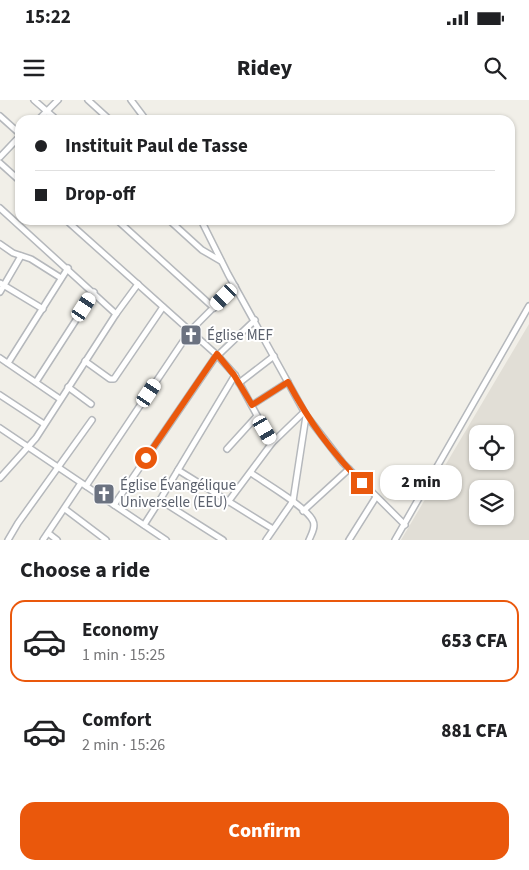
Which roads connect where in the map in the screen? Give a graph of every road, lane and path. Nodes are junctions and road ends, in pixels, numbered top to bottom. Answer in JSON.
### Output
{"nodes":[{"id":1,"x":34,"y":100,"type":"edge"},
{"id":2,"x":58,"y":100,"type":"edge"},
{"id":3,"x":88,"y":100,"type":"edge"},
{"id":4,"x":131,"y":100,"type":"edge"},
{"id":5,"x":47,"y":111,"type":"junction"},
{"id":6,"x":43,"y":115,"type":"edge"},
{"id":7,"x":51,"y":115,"type":"edge"},
{"id":8,"x":104,"y":115,"type":"edge"},
{"id":9,"x":142,"y":115,"type":"edge"},
{"id":10,"x":0,"y":116,"type":"edge"},
{"id":11,"x":15,"y":130,"type":"edge"},
{"id":12,"x":15,"y":140,"type":"edge"},
{"id":13,"x":0,"y":157,"type":"edge"},
{"id":14,"x":0,"y":163,"type":"edge"},
{"id":15,"x":15,"y":176,"type":"edge"},
{"id":16,"x":0,"y":208,"type":"edge"},
{"id":17,"x":15,"y":221,"type":"edge"},
{"id":18,"x":19,"y":225,"type":"edge"},
{"id":19,"x":72,"y":225,"type":"edge"},
{"id":20,"x":123,"y":225,"type":"edge"},
{"id":21,"x":175,"y":225,"type":"edge"},
{"id":22,"x":203,"y":225,"type":"edge"},
{"id":23,"x":0,"y":244,"type":"edge"},
{"id":24,"x":21,"y":256,"type":"junction"},
{"id":25,"x":221,"y":261,"type":"junction"},
{"id":26,"x":68,"y":268,"type":"junction"},
{"id":27,"x":61,"y":278,"type":"junction"},
{"id":28,"x":2,"y":284,"type":"edge"},
{"id":29,"x":138,"y":284,"type":"junction"},
{"id":30,"x":235,"y":286,"type":"junction"},
{"id":31,"x":0,"y":292,"type":"edge"},
{"id":32,"x":94,"y":292,"type":"junction"},
{"id":33,"x":529,"y":306,"type":"edge"},
{"id":34,"x":163,"y":307,"type":"junction"},
{"id":35,"x":214,"y":308,"type":"junction"},
{"id":36,"x":43,"y":309,"type":"junction"},
{"id":37,"x":116,"y":314,"type":"junction"},
{"id":38,"x":255,"y":320,"type":"junction"},
{"id":39,"x":190,"y":332,"type":"junction"},
{"id":40,"x":217,"y":354,"type":"junction"},
{"id":41,"x":274,"y":356,"type":"junction"},
{"id":42,"x":0,"y":358,"type":"edge"},
{"id":43,"x":85,"y":362,"type":"junction"},
{"id":44,"x":8,"y":363,"type":"junction"},
{"id":45,"x":234,"y":375,"type":"junction"},
{"id":46,"x":36,"y":382,"type":"junction"},
{"id":47,"x":288,"y":382,"type":"junction"},
{"id":48,"x":239,"y":383,"type":"junction"},
{"id":49,"x":68,"y":387,"type":"junction"},
{"id":50,"x":0,"y":395,"type":"edge"},
{"id":51,"x":60,"y":399,"type":"junction"},
{"id":52,"x":91,"y":404,"type":"dead end"},
{"id":53,"x":252,"y":405,"type":"junction"},
{"id":54,"x":305,"y":413,"type":"junction"},
{"id":55,"x":258,"y":416,"type":"junction"},
{"id":56,"x":92,"y":420,"type":"dead end"},
{"id":57,"x":44,"y":424,"type":"junction"},
{"id":58,"x":0,"y":428,"type":"edge"},
{"id":59,"x":272,"y":443,"type":"junction"},
{"id":60,"x":28,"y":448,"type":"junction"},
{"id":61,"x":227,"y":449,"type":"dead end"},
{"id":62,"x":58,"y":468,"type":"junction"},
{"id":63,"x":178,"y":470,"type":"junction"},
{"id":64,"x":349,"y":470,"type":"junction"},
{"id":65,"x":251,"y":473,"type":"junction"},
{"id":66,"x":0,"y":478,"type":"edge"},
{"id":67,"x":83,"y":485,"type":"junction"},
{"id":68,"x":376,"y":497,"type":"junction"},
{"id":69,"x":160,"y":500,"type":"junction"},
{"id":70,"x":293,"y":501,"type":"junction"},
{"id":71,"x":228,"y":502,"type":"junction"},
{"id":72,"x":114,"y":505,"type":"junction"},
{"id":73,"x":65,"y":509,"type":"junction"},
{"id":74,"x":304,"y":511,"type":"junction"},
{"id":75,"x":144,"y":525,"type":"junction"},
{"id":76,"x":404,"y":525,"type":"junction"},
{"id":77,"x":273,"y":530,"type":"junction"},
{"id":78,"x":48,"y":534,"type":"junction"},
{"id":79,"x":8,"y":540,"type":"edge"},
{"id":80,"x":44,"y":540,"type":"edge"},
{"id":81,"x":57,"y":540,"type":"edge"},
{"id":82,"x":106,"y":540,"type":"edge"},
{"id":83,"x":166,"y":540,"type":"edge"},
{"id":84,"x":223,"y":540,"type":"edge"},
{"id":85,"x":266,"y":540,"type":"edge"},
{"id":86,"x":309,"y":540,"type":"edge"},
{"id":87,"x":349,"y":540,"type":"edge"},
{"id":88,"x":395,"y":540,"type":"edge"}],
"edges":[{"from":1,"to":5,"type":"street"},
{"from":2,"to":5,"type":"street"},
{"from":3,"to":8,"type":"street"},
{"from":4,"to":9,"type":"street"},
{"from":5,"to":6,"type":"street"},
{"from":5,"to":7,"type":"street"},
{"from":10,"to":11,"type":"street"},
{"from":12,"to":13,"type":"street"},
{"from":14,"to":15,"type":"street"},
{"from":16,"to":17,"type":"street"},
{"from":18,"to":26,"type":"street"},
{"from":19,"to":29,"type":"street"},
{"from":20,"to":35,"type":"street"},
{"from":21,"to":25,"type":"street"},
{"from":22,"to":25,"type":"street"},
{"from":23,"to":24,"type":"street"},
{"from":24,"to":27,"type":"street"},
{"from":24,"to":28,"type":"street"},
{"from":25,"to":30,"type":"street"},
{"from":26,"to":27,"type":"street"},
{"from":26,"to":32,"type":"street"},
{"from":27,"to":36,"type":"street"},
{"from":28,"to":31,"type":"street"},
{"from":28,"to":36,"type":"street"},
{"from":29,"to":34,"type":"street"},
{"from":29,"to":37,"type":"street"},
{"from":30,"to":35,"type":"street"},
{"from":30,"to":38,"type":"street"},
{"from":32,"to":37,"type":"street"},
{"from":32,"to":46,"type":"street"},
{"from":33,"to":76,"type":"street"},
{"from":34,"to":39,"type":"street"},
{"from":34,"to":43,"type":"street"},
{"from":35,"to":39,"type":"street"},
{"from":36,"to":44,"type":"street"},
{"from":37,"to":43,"type":"street"},
{"from":38,"to":40,"type":"street"},
{"from":38,"to":41,"type":"street"},
{"from":39,"to":40,"type":"street"},
{"from":39,"to":67,"type":"street"},
{"from":40,"to":45,"type":"street"},
{"from":40,"to":72,"type":"street"},
{"from":41,"to":47,"type":"street"},
{"from":41,"to":48,"type":"street"},
{"from":42,"to":44,"type":"street"},
{"from":43,"to":49,"type":"street"},
{"from":44,"to":46,"type":"street"},
{"from":45,"to":48,"type":"street"},
{"from":45,"to":63,"type":"street"},
{"from":46,"to":51,"type":"street"},
{"from":47,"to":53,"type":"street"},
{"from":47,"to":54,"type":"street"},
{"from":48,"to":53,"type":"street"},
{"from":49,"to":51,"type":"street"},
{"from":49,"to":52,"type":"street"},
{"from":50,"to":57,"type":"street"},
{"from":51,"to":57,"type":"street"},
{"from":53,"to":55,"type":"street"},
{"from":54,"to":59,"type":"street"},
{"from":54,"to":64,"type":"street"},
{"from":54,"to":70,"type":"street"},
{"from":55,"to":59,"type":"street"},
{"from":55,"to":61,"type":"street"},
{"from":56,"to":62,"type":"street"},
{"from":57,"to":60,"type":"street"},
{"from":58,"to":60,"type":"street"},
{"from":59,"to":65,"type":"street"},
{"from":60,"to":62,"type":"street"},
{"from":60,"to":66,"type":"street"},
{"from":62,"to":67,"type":"street"},
{"from":62,"to":79,"type":"street"},
{"from":63,"to":69,"type":"street"},
{"from":63,"to":71,"type":"street"},
{"from":64,"to":68,"type":"street"},
{"from":64,"to":74,"type":"street"},
{"from":65,"to":70,"type":"street"},
{"from":65,"to":71,"type":"street"},
{"from":67,"to":72,"type":"street"},
{"from":67,"to":73,"type":"street"},
{"from":68,"to":76,"type":"street"},
{"from":68,"to":87,"type":"street"},
{"from":69,"to":75,"type":"street"},
{"from":69,"to":84,"type":"street"},
{"from":70,"to":74,"type":"street"},
{"from":70,"to":77,"type":"street"},
{"from":71,"to":77,"type":"street"},
{"from":72,"to":75,"type":"street"},
{"from":73,"to":78,"type":"street"},
{"from":73,"to":82,"type":"street"},
{"from":74,"to":86,"type":"street"},
{"from":75,"to":83,"type":"street"},
{"from":76,"to":88,"type":"street"},
{"from":77,"to":85,"type":"street"},
{"from":78,"to":80,"type":"street"},
{"from":78,"to":81,"type":"street"}]}
